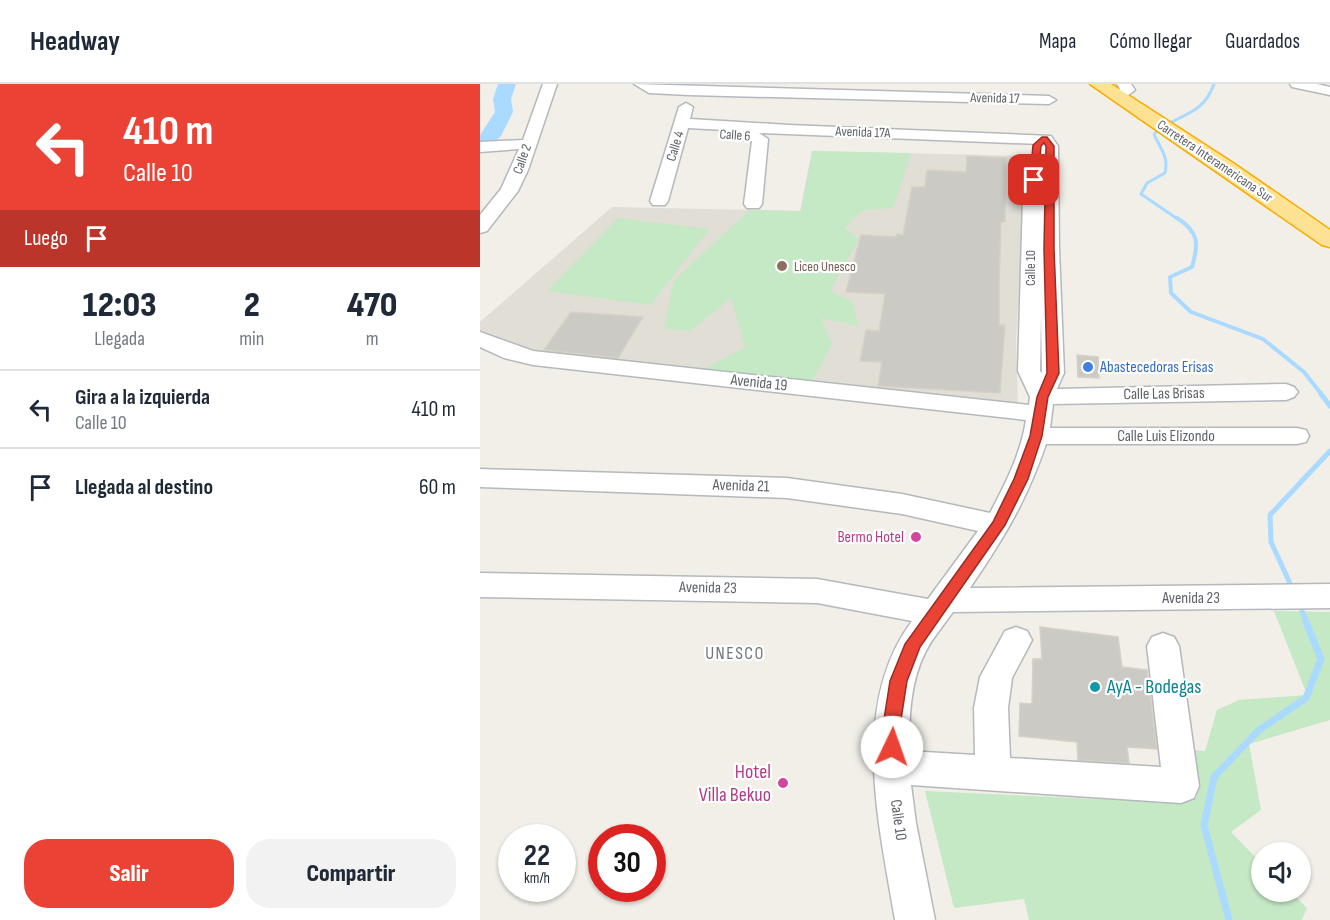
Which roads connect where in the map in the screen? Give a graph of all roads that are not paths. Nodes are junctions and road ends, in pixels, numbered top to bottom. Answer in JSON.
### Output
{"nodes":[{"id":1,"x":550,"y":84,"type":"edge"},
{"id":2,"x":641,"y":84,"type":"edge"},
{"id":3,"x":1050,"y":84,"type":"edge"},
{"id":4,"x":1099,"y":84,"type":"edge"},
{"id":5,"x":1297,"y":84,"type":"edge"},
{"id":6,"x":1121,"y":90,"type":"edge"},
{"id":7,"x":689,"y":91,"type":"junction"},
{"id":8,"x":1330,"y":91,"type":"edge"},
{"id":9,"x":1049,"y":100,"type":"junction"},
{"id":10,"x":681,"y":127,"type":"junction"},
{"id":11,"x":1045,"y":139,"type":"junction"},
{"id":12,"x":527,"y":144,"type":"junction"},
{"id":13,"x":480,"y":147,"type":"edge"},
{"id":14,"x":659,"y":201,"type":"dead end"},
{"id":15,"x":753,"y":204,"type":"dead end"},
{"id":16,"x":480,"y":227,"type":"edge"},
{"id":17,"x":1330,"y":240,"type":"edge"},
{"id":18,"x":480,"y":339,"type":"edge"},
{"id":19,"x":1286,"y":392,"type":"dead end"},
{"id":20,"x":1040,"y":416,"type":"junction"},
{"id":21,"x":1297,"y":436,"type":"dead end"},
{"id":22,"x":480,"y":478,"type":"edge"},
{"id":23,"x":998,"y":525,"type":"junction"},
{"id":24,"x":480,"y":585,"type":"edge"},
{"id":25,"x":1330,"y":596,"type":"edge"},
{"id":26,"x":939,"y":606,"type":"junction"},
{"id":27,"x":1016,"y":640,"type":"dead end"},
{"id":28,"x":1163,"y":646,"type":"dead end"},
{"id":29,"x":892,"y":767,"type":"junction"},
{"id":30,"x":993,"y":773,"type":"junction"},
{"id":31,"x":915,"y":920,"type":"edge"}],
"edges":[{"from":1,"to":12,"type":"street","name":"Calle 2"},
{"from":2,"to":7,"type":"street","name":"Avenida 17"},
{"from":3,"to":9,"type":"street","name":"Calle 10"},
{"from":4,"to":6,"type":"highway","name":"Carretera Interamericana Sur"},
{"from":5,"to":8,"type":"street"},
{"from":6,"to":17,"type":"highway","name":"Carretera Interamericana Sur"},
{"from":7,"to":9,"type":"street","name":"Avenida 17"},
{"from":7,"to":10,"type":"street","name":"Calle 4"},
{"from":9,"to":11,"type":"street","name":"Calle 10"},
{"from":10,"to":11,"type":"street","name":"Avenida 17A"},
{"from":10,"to":14,"type":"street","name":"Calle 4"},
{"from":10,"to":15,"type":"street","name":"Calle 6"},
{"from":11,"to":20,"type":"street","name":"Calle 10"},
{"from":12,"to":13,"type":"street"},
{"from":12,"to":16,"type":"street","name":"Calle 2"},
{"from":18,"to":20,"type":"street","name":"Avenida 19"},
{"from":19,"to":20,"type":"street","name":"Calle Las Brisas"},
{"from":20,"to":21,"type":"street","name":"Calle Luis Elizondo"},
{"from":20,"to":23,"type":"street","name":"Calle 10"},
{"from":22,"to":23,"type":"street","name":"Avenida 21"},
{"from":23,"to":26,"type":"street","name":"Calle 10"},
{"from":24,"to":26,"type":"street","name":"Avenida 23"},
{"from":25,"to":26,"type":"street","name":"Avenida 23"},
{"from":26,"to":29,"type":"street","name":"Calle 10"},
{"from":27,"to":30,"type":"street"},
{"from":28,"to":30,"type":"street"},
{"from":29,"to":30,"type":"street"},
{"from":29,"to":31,"type":"street","name":"Calle 10"}]}
